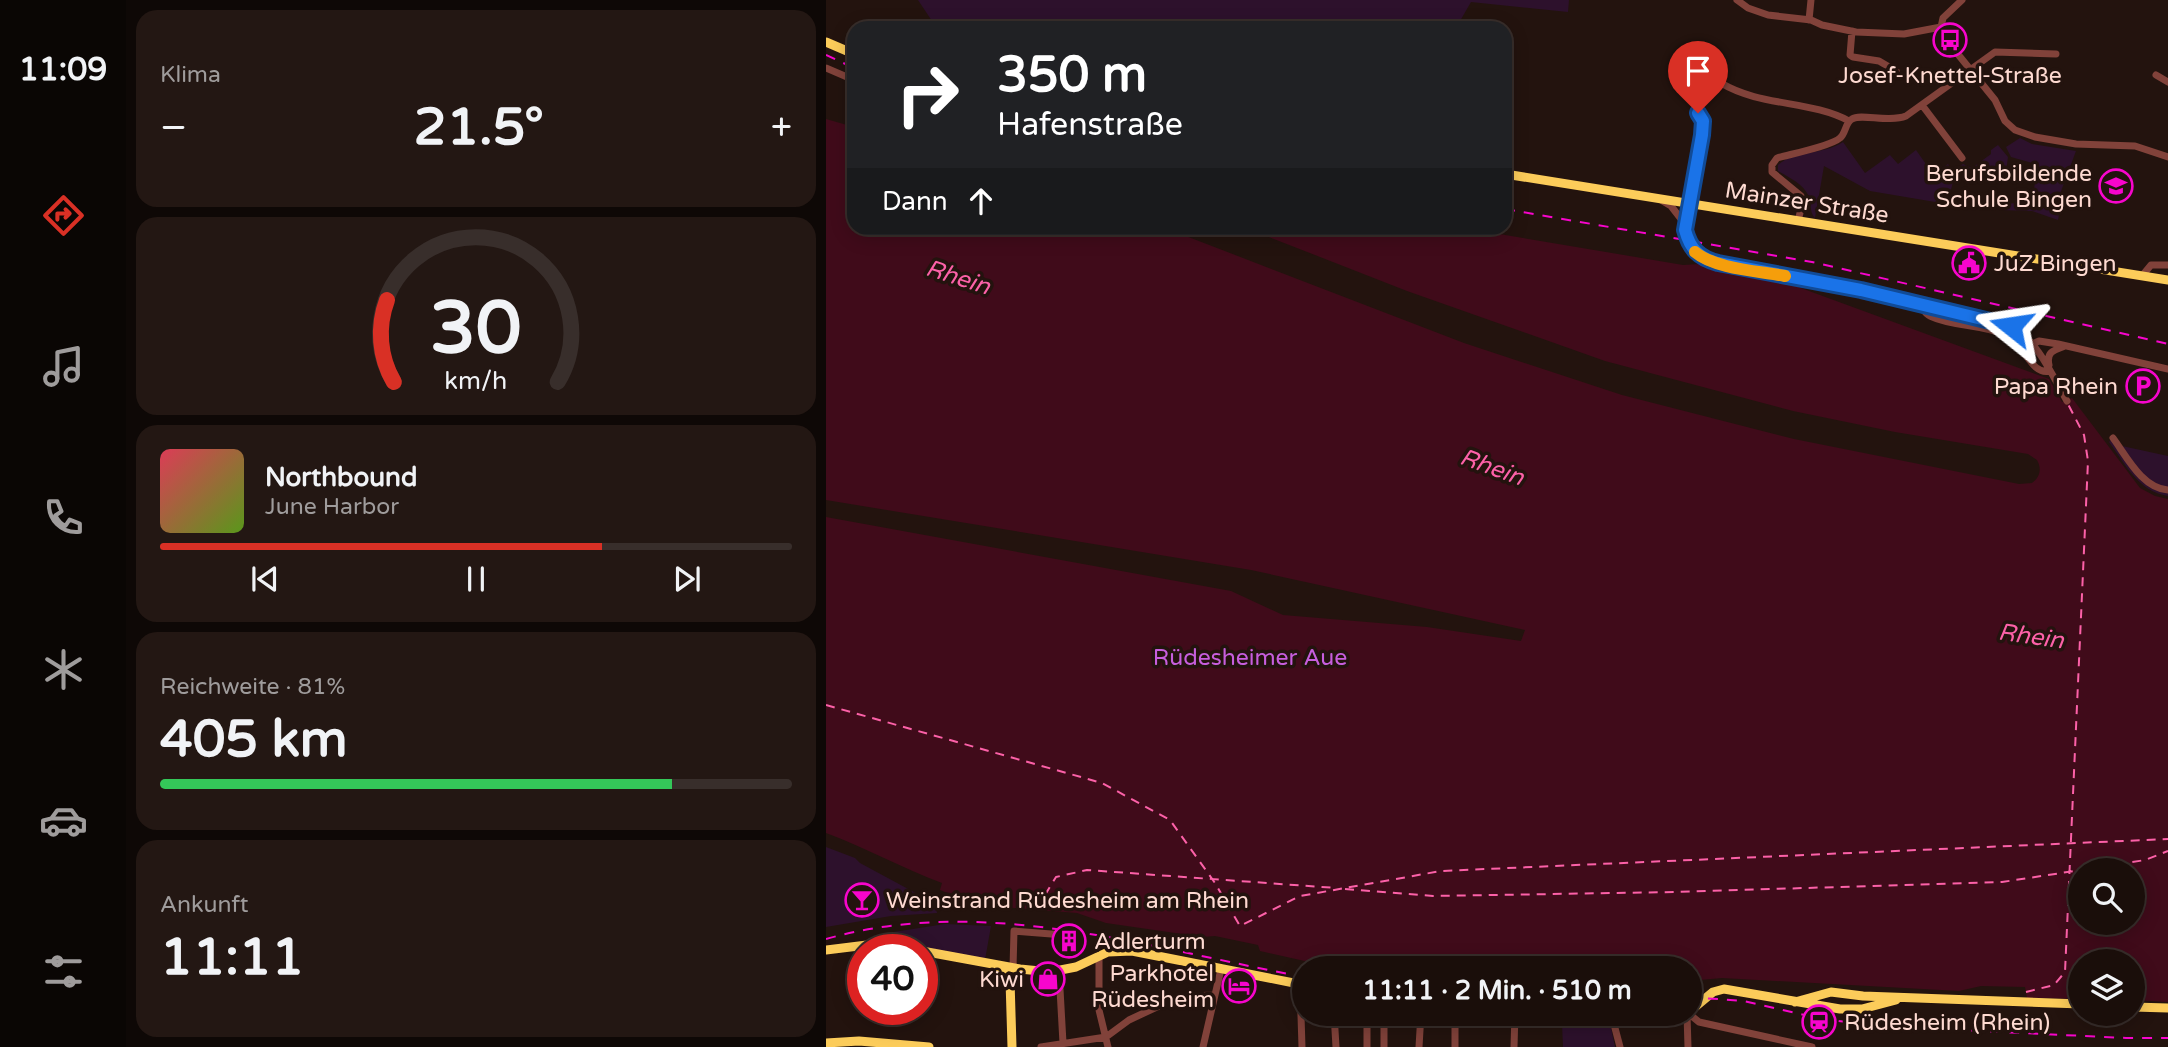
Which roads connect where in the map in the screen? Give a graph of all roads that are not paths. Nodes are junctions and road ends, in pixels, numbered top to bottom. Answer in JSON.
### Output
{"nodes":[{"id":1,"x":1737,"y":0,"type":"edge"},
{"id":2,"x":1811,"y":0,"type":"edge"},
{"id":3,"x":1962,"y":0,"type":"edge"},
{"id":4,"x":1808,"y":20,"type":"junction"},
{"id":5,"x":1941,"y":27,"type":"junction"},
{"id":6,"x":1852,"y":31,"type":"junction"},
{"id":7,"x":826,"y":42,"type":"edge"},
{"id":8,"x":847,"y":51,"type":"edge"},
{"id":9,"x":2056,"y":54,"type":"dead end"},
{"id":10,"x":826,"y":68,"type":"edge"},
{"id":11,"x":1896,"y":71,"type":"dead end"},
{"id":12,"x":1970,"y":71,"type":"junction"},
{"id":13,"x":2156,"y":75,"type":"dead end"},
{"id":14,"x":847,"y":77,"type":"edge"},
{"id":15,"x":2168,"y":82,"type":"edge"},
{"id":16,"x":1721,"y":83,"type":"dead end"},
{"id":17,"x":1922,"y":105,"type":"junction"},
{"id":18,"x":1698,"y":113,"type":"dead end"},
{"id":19,"x":1849,"y":121,"type":"junction"},
{"id":20,"x":2168,"y":157,"type":"edge"},
{"id":21,"x":1962,"y":158,"type":"dead end"},
{"id":22,"x":1512,"y":175,"type":"edge"},
{"id":23,"x":1659,"y":199,"type":"junction"},
{"id":24,"x":1689,"y":202,"type":"junction"},
{"id":25,"x":1798,"y":220,"type":"junction"},
{"id":26,"x":1685,"y":224,"type":"junction"},
{"id":27,"x":2168,"y":265,"type":"edge"},
{"id":28,"x":2142,"y":276,"type":"junction"},
{"id":29,"x":2168,"y":280,"type":"edge"},
{"id":30,"x":1919,"y":304,"type":"junction"},
{"id":31,"x":2032,"y":344,"type":"junction"},
{"id":32,"x":2066,"y":346,"type":"junction"},
{"id":33,"x":2168,"y":369,"type":"edge"},
{"id":34,"x":2050,"y":371,"type":"junction"},
{"id":35,"x":2067,"y":401,"type":"dead end"},
{"id":36,"x":2113,"y":438,"type":"dead end"},
{"id":37,"x":2168,"y":490,"type":"edge"},
{"id":38,"x":1064,"y":936,"type":"dead end"},
{"id":39,"x":847,"y":947,"type":"edge"},
{"id":40,"x":826,"y":950,"type":"edge"},
{"id":41,"x":938,"y":954,"type":"edge"},
{"id":42,"x":1099,"y":955,"type":"junction"},
{"id":43,"x":993,"y":964,"type":"junction"},
{"id":44,"x":1017,"y":968,"type":"junction"},
{"id":45,"x":1221,"y":969,"type":"junction"},
{"id":46,"x":1059,"y":971,"type":"junction"},
{"id":47,"x":1010,"y":980,"type":"junction"},
{"id":48,"x":1292,"y":983,"type":"edge"},
{"id":49,"x":1214,"y":995,"type":"junction"},
{"id":50,"x":1912,"y":997,"type":"junction"},
{"id":51,"x":1702,"y":1001,"type":"edge"},
{"id":52,"x":1795,"y":1002,"type":"junction"},
{"id":53,"x":2068,"y":1003,"type":"edge"},
{"id":54,"x":2145,"y":1007,"type":"edge"},
{"id":55,"x":2168,"y":1008,"type":"edge"},
{"id":56,"x":1702,"y":1024,"type":"edge"},
{"id":57,"x":1302,"y":1026,"type":"edge"},
{"id":58,"x":1335,"y":1026,"type":"edge"},
{"id":59,"x":1367,"y":1026,"type":"edge"},
{"id":60,"x":1384,"y":1026,"type":"edge"},
{"id":61,"x":1420,"y":1026,"type":"edge"},
{"id":62,"x":1455,"y":1026,"type":"edge"},
{"id":63,"x":1515,"y":1026,"type":"edge"},
{"id":64,"x":1614,"y":1026,"type":"edge"},
{"id":65,"x":1688,"y":1026,"type":"edge"},
{"id":66,"x":1106,"y":1037,"type":"junction"},
{"id":67,"x":826,"y":1043,"type":"edge"},
{"id":68,"x":1063,"y":1043,"type":"junction"},
{"id":69,"x":860,"y":1044,"type":"edge"},
{"id":70,"x":928,"y":1047,"type":"edge"},
{"id":71,"x":1012,"y":1047,"type":"edge"},
{"id":72,"x":1041,"y":1047,"type":"edge"},
{"id":73,"x":1108,"y":1047,"type":"edge"},
{"id":74,"x":1203,"y":1047,"type":"edge"},
{"id":75,"x":1302,"y":1047,"type":"edge"},
{"id":76,"x":1336,"y":1047,"type":"edge"},
{"id":77,"x":1367,"y":1047,"type":"edge"},
{"id":78,"x":1384,"y":1047,"type":"edge"},
{"id":79,"x":1419,"y":1047,"type":"edge"},
{"id":80,"x":1455,"y":1047,"type":"edge"},
{"id":81,"x":1514,"y":1047,"type":"edge"},
{"id":82,"x":1620,"y":1047,"type":"edge"},
{"id":83,"x":1688,"y":1047,"type":"edge"},
{"id":84,"x":1811,"y":1047,"type":"edge"}],
"edges":[{"from":1,"to":4,"type":"street"},
{"from":2,"to":4,"type":"street"},
{"from":3,"to":5,"type":"street"},
{"from":4,"to":6,"type":"street"},
{"from":5,"to":6,"type":"street"},
{"from":5,"to":12,"type":"street"},
{"from":6,"to":11,"type":"street"},
{"from":7,"to":8,"type":"main road"},
{"from":9,"to":12,"type":"street"},
{"from":10,"to":14,"type":"street"},
{"from":12,"to":17,"type":"street"},
{"from":12,"to":20,"type":"street"},
{"from":13,"to":15,"type":"street"},
{"from":16,"to":19,"type":"street"},
{"from":17,"to":19,"type":"street"},
{"from":17,"to":21,"type":"street"},
{"from":18,"to":24,"type":"street","name":"Mainzer Straße"},
{"from":19,"to":25,"type":"street"},
{"from":22,"to":23,"type":"main road","name":"Mainzer Straße"},
{"from":23,"to":24,"type":"main road","name":"Mainzer Straße"},
{"from":23,"to":26,"type":"street"},
{"from":24,"to":25,"type":"main road","name":"Mainzer Straße"},
{"from":24,"to":26,"type":"street"},
{"from":25,"to":28,"type":"main road","name":"Mainzer Straße"},
{"from":26,"to":30,"type":"street","bridge":true},
{"from":27,"to":28,"type":"street"},
{"from":28,"to":29,"type":"main road","name":"Mainzer Straße"},
{"from":30,"to":31,"type":"street"},
{"from":30,"to":34,"type":"street"},
{"from":31,"to":32,"type":"street"},
{"from":31,"to":34,"type":"street"},
{"from":32,"to":33,"type":"street"},
{"from":32,"to":34,"type":"street"},
{"from":34,"to":35,"type":"street"},
{"from":36,"to":37,"type":"street"},
{"from":38,"to":44,"type":"street"},
{"from":39,"to":40,"type":"main road"},
{"from":41,"to":43,"type":"main road"},
{"from":42,"to":45,"type":"main road"},
{"from":42,"to":46,"type":"main road"},
{"from":42,"to":66,"type":"street"},
{"from":43,"to":44,"type":"main road"},
{"from":43,"to":47,"type":"main road"},
{"from":44,"to":46,"type":"main road"},
{"from":44,"to":47,"type":"main road"},
{"from":45,"to":48,"type":"main road"},
{"from":45,"to":49,"type":"street"},
{"from":46,"to":68,"type":"street"},
{"from":47,"to":71,"type":"main road"},
{"from":49,"to":66,"type":"street"},
{"from":49,"to":74,"type":"street"},
{"from":50,"to":52,"type":"main road"},
{"from":50,"to":52,"type":"main road"},
{"from":50,"to":53,"type":"main road"},
{"from":51,"to":52,"type":"main road"},
{"from":54,"to":55,"type":"main road"},
{"from":56,"to":84,"type":"street"},
{"from":57,"to":75,"type":"street"},
{"from":58,"to":76,"type":"street"},
{"from":59,"to":77,"type":"street"},
{"from":60,"to":78,"type":"street"},
{"from":61,"to":79,"type":"street"},
{"from":62,"to":80,"type":"street"},
{"from":63,"to":81,"type":"street"},
{"from":64,"to":82,"type":"street"},
{"from":65,"to":83,"type":"street"},
{"from":66,"to":68,"type":"street"},
{"from":66,"to":73,"type":"street"},
{"from":67,"to":69,"type":"main road"},
{"from":68,"to":72,"type":"street"},
{"from":69,"to":70,"type":"main road"}]}
